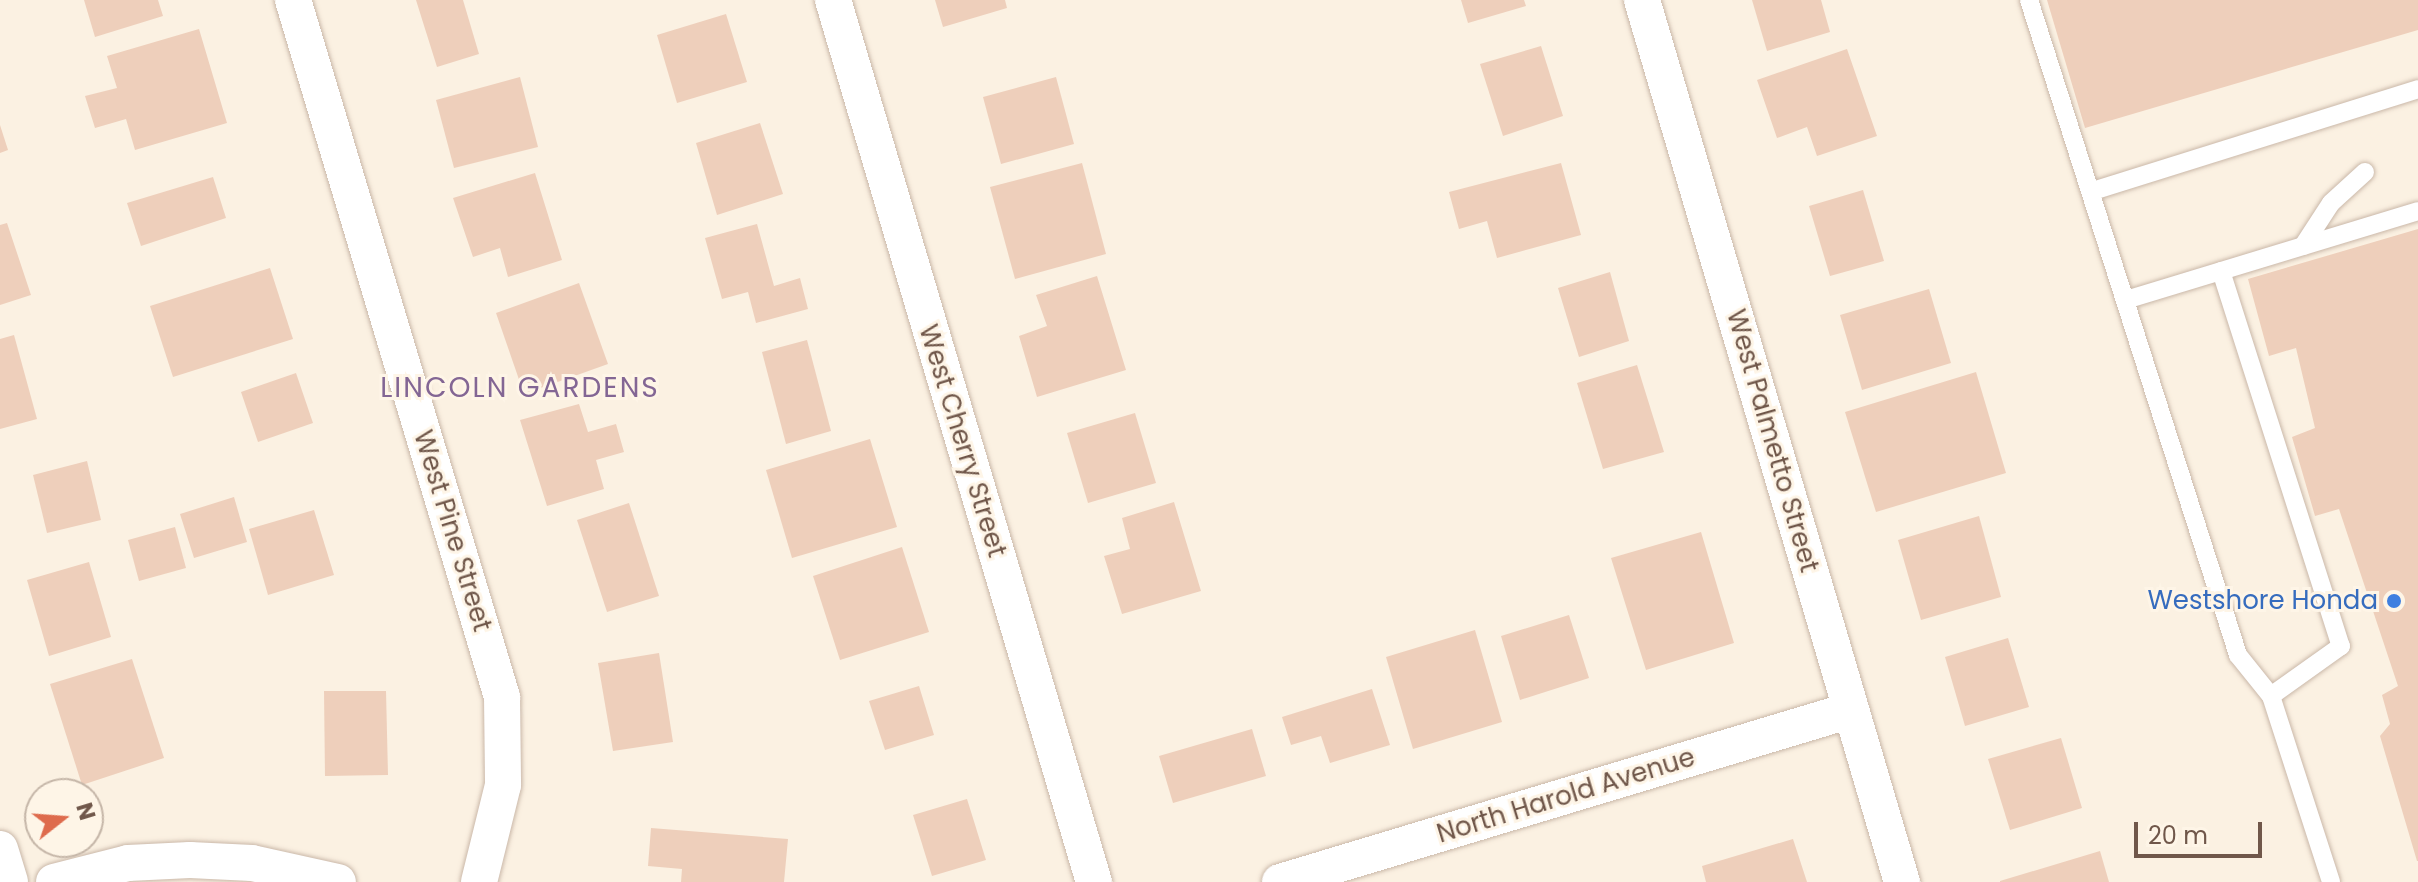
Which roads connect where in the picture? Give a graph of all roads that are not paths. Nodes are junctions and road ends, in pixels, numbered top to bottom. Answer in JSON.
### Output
{"nodes":[{"id":1,"x":293,"y":0,"type":"edge"},
{"id":2,"x":833,"y":0,"type":"edge"},
{"id":3,"x":1642,"y":0,"type":"edge"},
{"id":4,"x":2029,"y":0,"type":"edge"},
{"id":5,"x":2418,"y":89,"type":"edge"},
{"id":6,"x":2365,"y":172,"type":"dead end"},
{"id":7,"x":2093,"y":191,"type":"junction"},
{"id":8,"x":2418,"y":211,"type":"edge"},
{"id":9,"x":2303,"y":246,"type":"junction"},
{"id":10,"x":2221,"y":271,"type":"junction"},
{"id":11,"x":2129,"y":299,"type":"junction"},
{"id":12,"x":2271,"y":696,"type":"junction"},
{"id":13,"x":1851,"y":710,"type":"junction"},
{"id":14,"x":0,"y":849,"type":"edge"},
{"id":15,"x":10,"y":882,"type":"edge"},
{"id":16,"x":54,"y":882,"type":"edge"},
{"id":17,"x":338,"y":882,"type":"edge"},
{"id":18,"x":479,"y":882,"type":"edge"},
{"id":19,"x":1094,"y":882,"type":"edge"},
{"id":20,"x":1280,"y":882,"type":"edge"},
{"id":21,"x":1902,"y":882,"type":"edge"},
{"id":22,"x":2331,"y":882,"type":"edge"}],
"edges":[{"from":1,"to":18,"type":"street","name":"West Pine Street"},
{"from":2,"to":19,"type":"street","name":"West Cherry Street"},
{"from":3,"to":13,"type":"street","name":"West Palmetto Street"},
{"from":4,"to":7,"type":"lane"},
{"from":5,"to":7,"type":"lane"},
{"from":6,"to":9,"type":"lane"},
{"from":7,"to":11,"type":"lane"},
{"from":8,"to":9,"type":"lane"},
{"from":9,"to":10,"type":"lane"},
{"from":10,"to":11,"type":"lane"},
{"from":10,"to":12,"type":"lane"},
{"from":11,"to":12,"type":"lane"},
{"from":12,"to":22,"type":"lane"},
{"from":13,"to":20,"type":"street","name":"North Harold Avenue"},
{"from":13,"to":21,"type":"street","name":"West Palmetto Street"},
{"from":14,"to":15,"type":"street"},
{"from":16,"to":17,"type":"street"}]}
